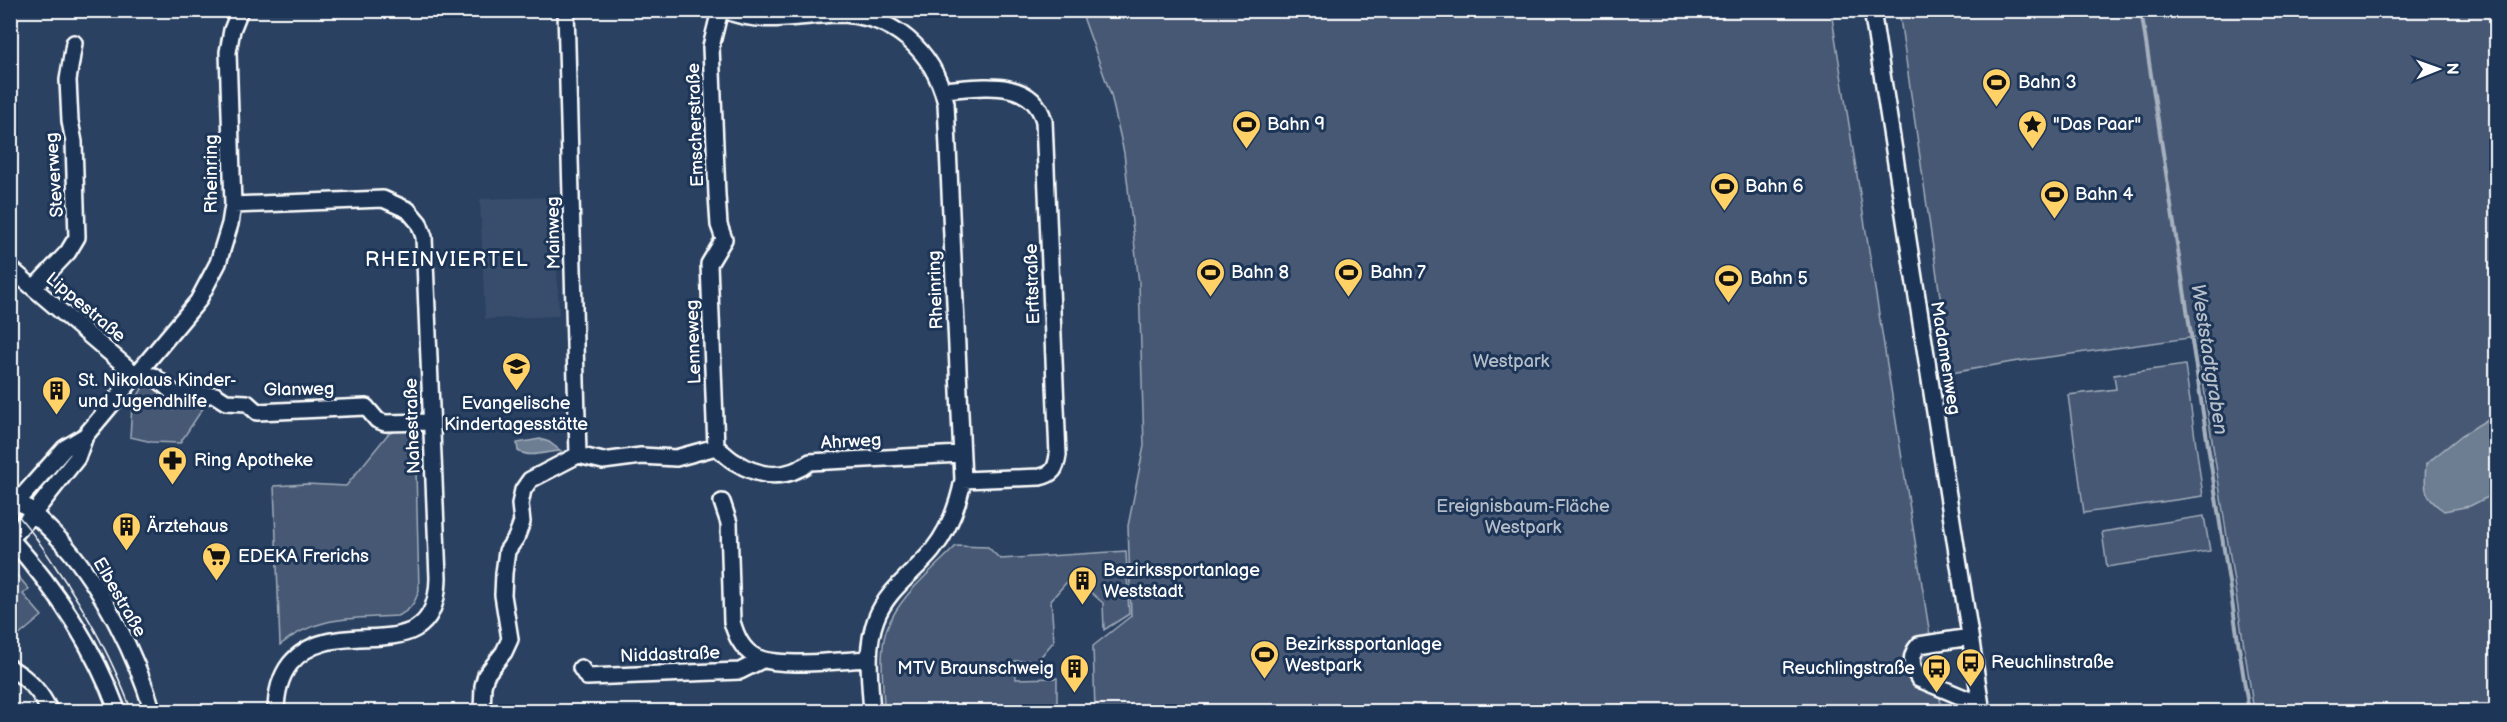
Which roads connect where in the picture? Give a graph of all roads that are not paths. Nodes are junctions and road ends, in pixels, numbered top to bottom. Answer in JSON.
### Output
{"nodes":[{"id":1,"x":240,"y":10,"type":"edge"},
{"id":2,"x":567,"y":10,"type":"edge"},
{"id":3,"x":720,"y":10,"type":"edge"},
{"id":4,"x":725,"y":10,"type":"edge"},
{"id":5,"x":1872,"y":10,"type":"edge"},
{"id":6,"x":838,"y":12,"type":"edge"},
{"id":7,"x":74,"y":43,"type":"dead end"},
{"id":8,"x":942,"y":90,"type":"junction"},
{"id":9,"x":233,"y":205,"type":"junction"},
{"id":10,"x":724,"y":239,"type":"joint"},
{"id":11,"x":10,"y":268,"type":"edge"},
{"id":12,"x":34,"y":288,"type":"junction"},
{"id":13,"x":136,"y":375,"type":"junction"},
{"id":14,"x":431,"y":422,"type":"junction"},
{"id":15,"x":85,"y":436,"type":"junction"},
{"id":16,"x":716,"y":447,"type":"junction"},
{"id":17,"x":961,"y":454,"type":"junction"},
{"id":18,"x":578,"y":455,"type":"junction"},
{"id":19,"x":963,"y":480,"type":"junction"},
{"id":20,"x":13,"y":501,"type":"edge"},
{"id":21,"x":722,"y":502,"type":"dead end"},
{"id":22,"x":33,"y":514,"type":"junction"},
{"id":23,"x":11,"y":538,"type":"edge"},
{"id":24,"x":1970,"y":637,"type":"junction"},
{"id":25,"x":869,"y":658,"type":"junction"},
{"id":26,"x":762,"y":660,"type":"junction"},
{"id":27,"x":10,"y":668,"type":"edge"},
{"id":28,"x":581,"y":668,"type":"dead end"},
{"id":29,"x":50,"y":711,"type":"edge"},
{"id":30,"x":118,"y":711,"type":"edge"},
{"id":31,"x":153,"y":711,"type":"edge"},
{"id":32,"x":276,"y":711,"type":"edge"},
{"id":33,"x":482,"y":711,"type":"edge"},
{"id":34,"x":872,"y":711,"type":"edge"},
{"id":35,"x":1981,"y":711,"type":"edge"}],
"edges":[{"from":1,"to":9,"type":"street","name":"Rheinring"},
{"from":2,"to":18,"type":"street","name":"Mainweg"},
{"from":3,"to":10,"type":"street","name":"Emscherstraße"},
{"from":4,"to":6,"type":"street","name":"Rheinring"},
{"from":5,"to":24,"type":"street","name":"Madamenweg"},
{"from":6,"to":8,"type":"street","name":"Rheinring"},
{"from":7,"to":12,"type":"street","name":"Steverweg"},
{"from":8,"to":17,"type":"street","name":"Rheinring"},
{"from":8,"to":19,"type":"street","name":"Erftstraße"},
{"from":9,"to":13,"type":"street","name":"Rheinring"},
{"from":9,"to":14,"type":"street","name":"Nahestraße"},
{"from":10,"to":16,"type":"street","name":"Lenneweg"},
{"from":11,"to":12,"type":"street","name":"Lippestraße"},
{"from":12,"to":13,"type":"street","name":"Lippestraße"},
{"from":13,"to":14,"type":"street","name":"Glanweg"},
{"from":13,"to":15,"type":"street","name":"Rheinring"},
{"from":14,"to":32,"type":"street","name":"Nahestraße"},
{"from":15,"to":20,"type":"street","name":"Rheinring"},
{"from":15,"to":22,"type":"street","name":"Rheinring"},
{"from":16,"to":17,"type":"street","name":"Ahrweg"},
{"from":16,"to":18,"type":"street"},
{"from":17,"to":19,"type":"street","name":"Rheinring"},
{"from":18,"to":33,"type":"street"},
{"from":19,"to":25,"type":"street","name":"Rheinring"},
{"from":20,"to":22,"type":"street","name":"Elbestraße"},
{"from":21,"to":26,"type":"street","name":"Niddastraße"},
{"from":22,"to":23,"type":"street"},
{"from":22,"to":31,"type":"street","name":"Elbestraße"},
{"from":23,"to":30,"type":"street"},
{"from":24,"to":35,"type":"street","name":"Madamenweg"},
{"from":24,"to":35,"type":"street"},
{"from":25,"to":26,"type":"street","name":"Niddastraße"},
{"from":25,"to":34,"type":"street","name":"Rheinring"},
{"from":26,"to":28,"type":"street","name":"Niddastraße"},
{"from":27,"to":29,"type":"street"}]}
